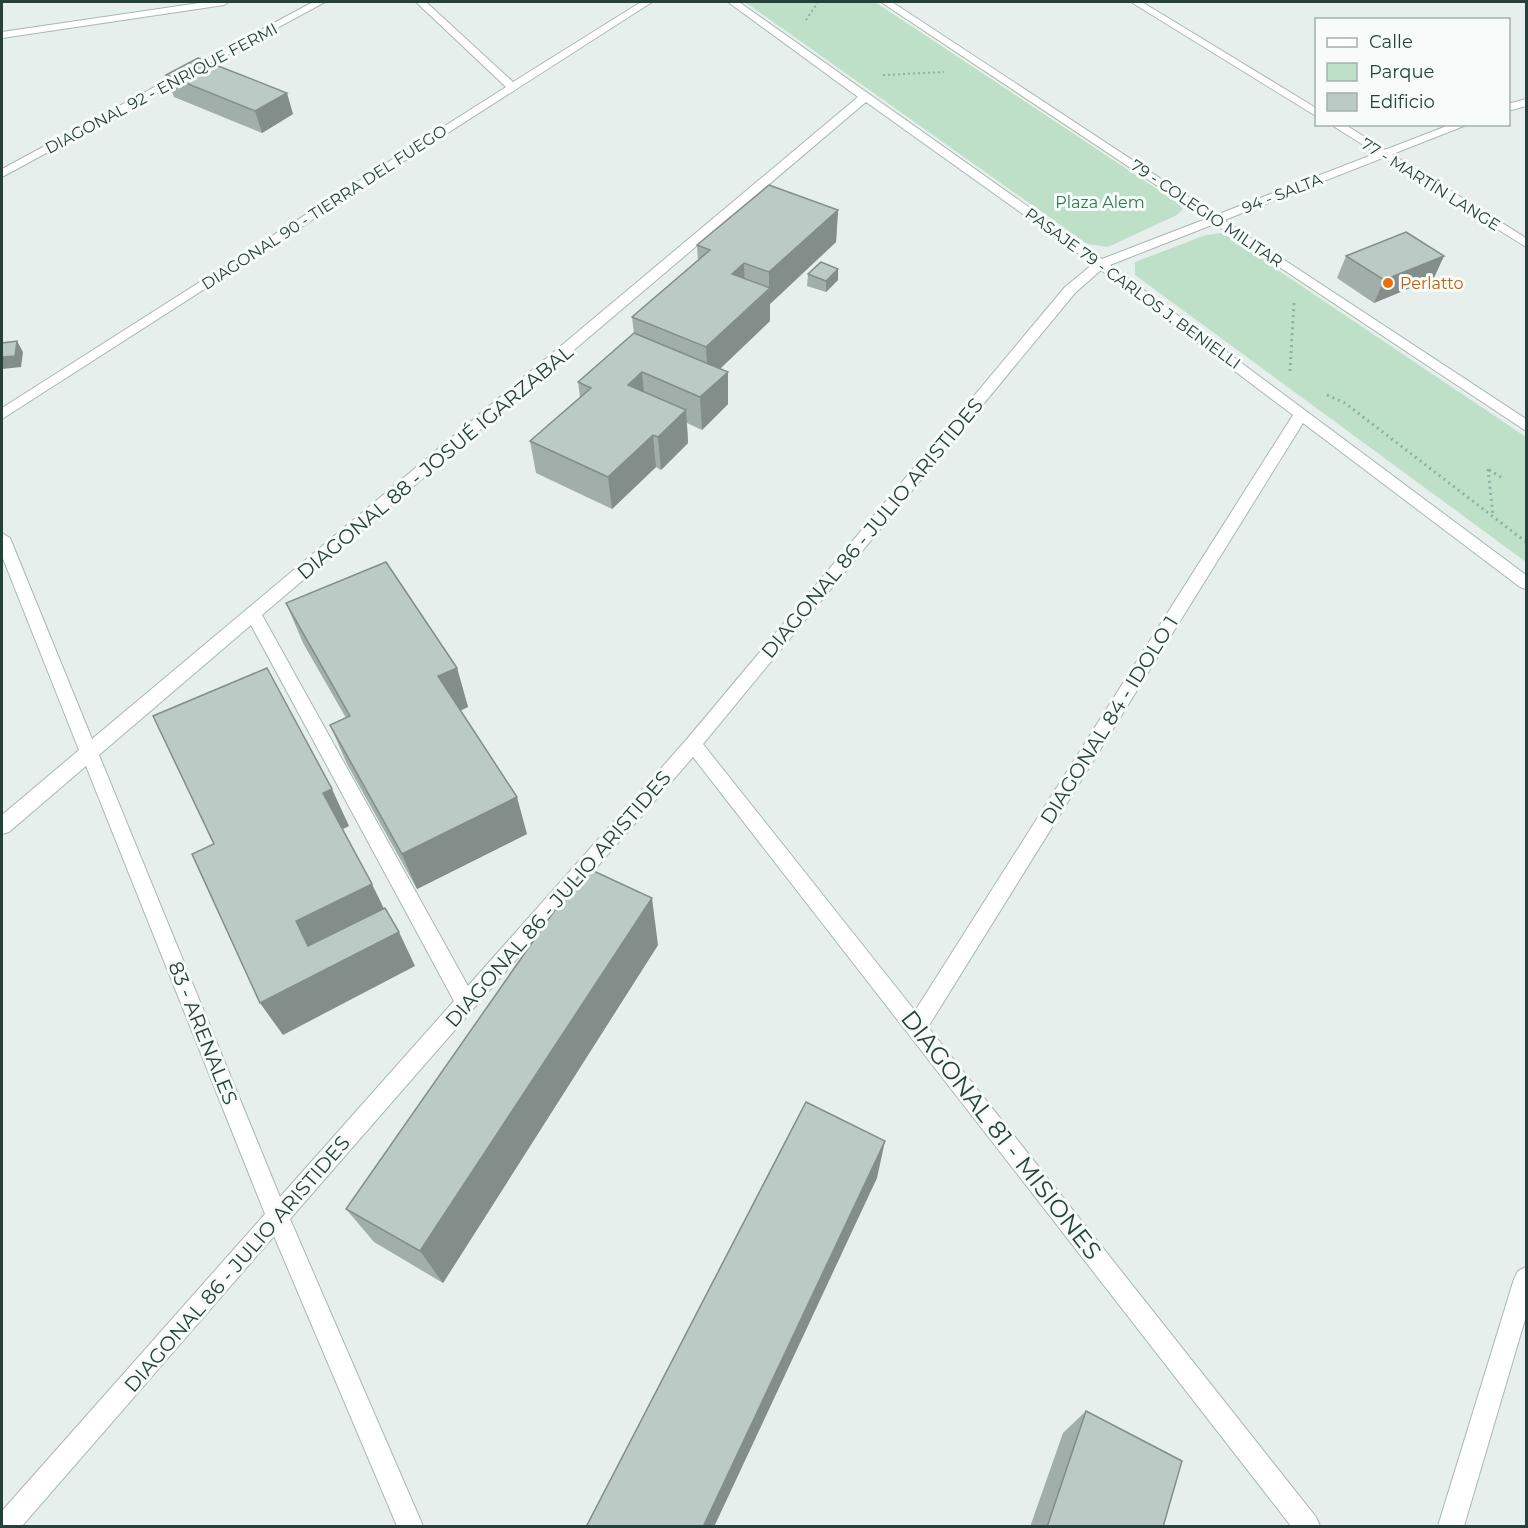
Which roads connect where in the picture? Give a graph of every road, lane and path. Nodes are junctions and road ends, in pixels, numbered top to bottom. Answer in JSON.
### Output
{"nodes":[{"id":1,"x":224,"y":2,"type":"edge"},
{"id":2,"x":320,"y":2,"type":"edge"},
{"id":3,"x":421,"y":2,"type":"edge"},
{"id":4,"x":647,"y":2,"type":"edge"},
{"id":5,"x":734,"y":2,"type":"edge"},
{"id":6,"x":818,"y":2,"type":"edge"},
{"id":7,"x":886,"y":2,"type":"edge"},
{"id":8,"x":1136,"y":2,"type":"edge"},
{"id":9,"x":806,"y":21,"type":"dead end"},
{"id":10,"x":2,"y":35,"type":"edge"},
{"id":11,"x":992,"y":70,"type":"junction"},
{"id":12,"x":840,"y":77,"type":"junction"},
{"id":13,"x":512,"y":87,"type":"junction"},
{"id":14,"x":866,"y":96,"type":"junction"},
{"id":15,"x":1527,"y":102,"type":"edge"},
{"id":16,"x":1510,"y":108,"type":"edge"},
{"id":17,"x":1315,"y":112,"type":"edge"},
{"id":18,"x":1338,"y":126,"type":"edge"},
{"id":19,"x":1459,"y":126,"type":"edge"},
{"id":20,"x":1383,"y":154,"type":"junction"},
{"id":21,"x":2,"y":174,"type":"edge"},
{"id":22,"x":1216,"y":218,"type":"junction"},
{"id":23,"x":1527,"y":243,"type":"edge"},
{"id":24,"x":1101,"y":264,"type":"junction"},
{"id":25,"x":1295,"y":273,"type":"junction"},
{"id":26,"x":1290,"y":373,"type":"dead end"},
{"id":27,"x":1325,"y":394,"type":"dead end"},
{"id":28,"x":2,"y":414,"type":"edge"},
{"id":29,"x":1301,"y":414,"type":"junction"},
{"id":30,"x":1527,"y":426,"type":"edge"},
{"id":31,"x":1504,"y":479,"type":"dead end"},
{"id":32,"x":1493,"y":515,"type":"junction"},
{"id":33,"x":2,"y":538,"type":"edge"},
{"id":34,"x":1527,"y":542,"type":"edge"},
{"id":35,"x":1527,"y":583,"type":"edge"},
{"id":36,"x":254,"y":615,"type":"junction"},
{"id":37,"x":693,"y":744,"type":"junction"},
{"id":38,"x":89,"y":754,"type":"junction"},
{"id":39,"x":2,"y":826,"type":"edge"},
{"id":40,"x":466,"y":1002,"type":"junction"},
{"id":41,"x":917,"y":1026,"type":"junction"},
{"id":42,"x":278,"y":1218,"type":"junction"},
{"id":43,"x":1527,"y":1279,"type":"edge"},
{"id":44,"x":5,"y":1527,"type":"edge"},
{"id":45,"x":410,"y":1527,"type":"edge"},
{"id":46,"x":1307,"y":1527,"type":"edge"},
{"id":47,"x":1451,"y":1527,"type":"edge"}],
"edges":[{"from":1,"to":10,"type":"street"},
{"from":2,"to":21,"type":"street","name":"DIAGONAL 92 - ENRIQUE FERMI"},
{"from":3,"to":13,"type":"street"},
{"from":4,"to":13,"type":"street","name":"DIAGONAL 90 - TIERRA DEL FUEGO"},
{"from":5,"to":12,"type":"street","name":"PASAJE 79 - CARLOS J. BENIELLI"},
{"from":6,"to":9,"type":"path"},
{"from":7,"to":11,"type":"street","name":"79 - COLEGIO MILITAR"},
{"from":8,"to":17,"type":"street"},
{"from":11,"to":12,"type":"path"},
{"from":11,"to":22,"type":"street","name":"79 - COLEGIO MILITAR"},
{"from":12,"to":14,"type":"street","name":"PASAJE 79 - CARLOS J. BENIELLI"},
{"from":13,"to":28,"type":"street","name":"DIAGONAL 90 - TIERRA DEL FUEGO"},
{"from":14,"to":24,"type":"street","name":"PASAJE 79 - CARLOS J. BENIELLI"},
{"from":14,"to":36,"type":"street","name":"DIAGONAL 88 - JOSUÉ IGARZABAL"},
{"from":15,"to":16,"type":"street"},
{"from":18,"to":20,"type":"street","name":"77 - MARTÍN LANGE"},
{"from":19,"to":20,"type":"street","name":"94 - SALTA"},
{"from":20,"to":22,"type":"street","name":"94 - SALTA"},
{"from":20,"to":23,"type":"street","name":"77 - MARTÍN LANGE"},
{"from":22,"to":24,"type":"street","name":"94 - SALTA"},
{"from":22,"to":25,"type":"street","name":"79 - COLEGIO MILITAR"},
{"from":24,"to":29,"type":"street","name":"PASAJE 79 - CARLOS J. BENIELLI"},
{"from":24,"to":37,"type":"street","name":"DIAGONAL 86 - JULIO ARISTIDES"},
{"from":25,"to":26,"type":"path"},
{"from":25,"to":30,"type":"street","name":"79 - COLEGIO MILITAR"},
{"from":27,"to":32,"type":"path"},
{"from":29,"to":35,"type":"street","name":"PASAJE 79 - CARLOS J. BENIELLI"},
{"from":29,"to":41,"type":"street","name":"DIAGONAL 84 - IDOLO 1"},
{"from":31,"to":32,"type":"path"},
{"from":32,"to":34,"type":"path"},
{"from":33,"to":38,"type":"street","name":"83 - ARENALES"},
{"from":36,"to":38,"type":"street","name":"DIAGONAL 88 - JOSUÉ IGARZABAL"},
{"from":36,"to":40,"type":"street"},
{"from":37,"to":40,"type":"street","name":"DIAGONAL 86 - JULIO ARISTIDES"},
{"from":37,"to":41,"type":"street","name":"DIAGONAL 81 - MISIONES"},
{"from":38,"to":39,"type":"street","name":"DIAGONAL 88 - JOSUÉ IGARZABAL"},
{"from":38,"to":42,"type":"street","name":"83 - ARENALES"},
{"from":40,"to":42,"type":"street","name":"DIAGONAL 86 - JULIO ARISTIDES"},
{"from":41,"to":46,"type":"street","name":"DIAGONAL 81 - MISIONES"},
{"from":42,"to":44,"type":"street","name":"DIAGONAL 86 - JULIO ARISTIDES"},
{"from":42,"to":45,"type":"street","name":"83 - ARENALES"},
{"from":43,"to":47,"type":"street"}]}
